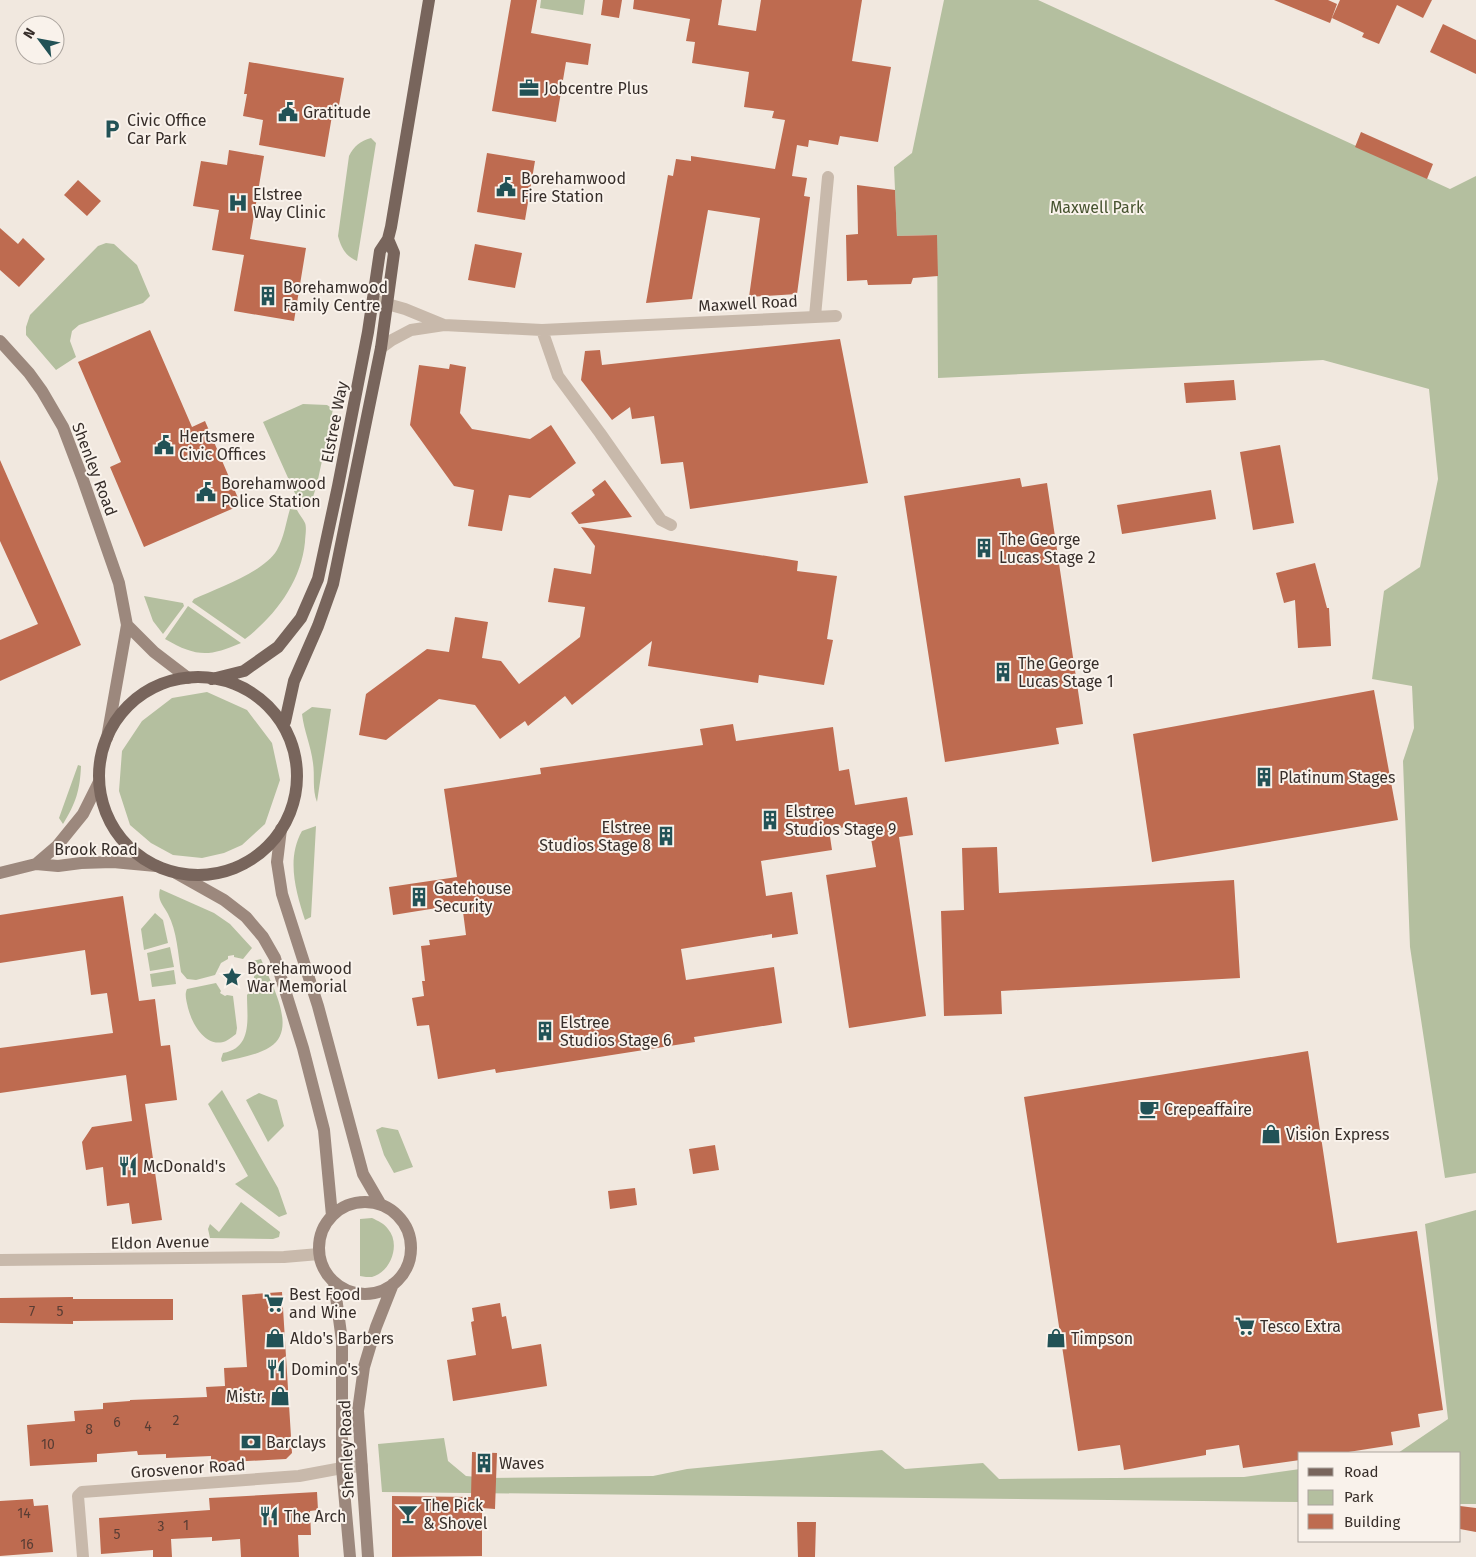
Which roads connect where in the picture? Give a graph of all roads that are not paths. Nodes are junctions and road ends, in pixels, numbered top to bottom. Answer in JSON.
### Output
{"nodes":[{"id":1,"x":429,"y":0,"type":"edge"},
{"id":2,"x":828,"y":177,"type":"dead end"},
{"id":3,"x":388,"y":240,"type":"junction"},
{"id":4,"x":373,"y":300,"type":"junction"},
{"id":5,"x":388,"y":304,"type":"junction"},
{"id":6,"x":815,"y":316,"type":"junction"},
{"id":7,"x":836,"y":316,"type":"dead end"},
{"id":8,"x":444,"y":325,"type":"junction"},
{"id":9,"x":542,"y":330,"type":"junction"},
{"id":10,"x":0,"y":341,"type":"edge"},
{"id":11,"x":381,"y":348,"type":"junction"},
{"id":12,"x":671,"y":525,"type":"dead end"},
{"id":13,"x":127,"y":625,"type":"junction"},
{"id":14,"x":188,"y":678,"type":"junction"},
{"id":15,"x":212,"y":679,"type":"junction"},
{"id":16,"x":285,"y":722,"type":"junction"},
{"id":17,"x":107,"y":738,"type":"junction"},
{"id":18,"x":100,"y":782,"type":"junction"},
{"id":19,"x":280,"y":829,"type":"junction"},
{"id":20,"x":36,"y":864,"type":"junction"},
{"id":21,"x":156,"y":866,"type":"junction"},
{"id":22,"x":0,"y":873,"type":"edge"},
{"id":23,"x":176,"y":873,"type":"junction"},
{"id":24,"x":381,"y":1205,"type":"junction"},
{"id":25,"x":332,"y":1216,"type":"junction"},
{"id":26,"x":319,"y":1254,"type":"junction"},
{"id":27,"x":0,"y":1260,"type":"edge"},
{"id":28,"x":334,"y":1282,"type":"junction"},
{"id":29,"x":393,"y":1284,"type":"junction"},
{"id":30,"x":362,"y":1466,"type":"junction"},
{"id":31,"x":342,"y":1468,"type":"junction"},
{"id":32,"x":83,"y":1557,"type":"edge"},
{"id":33,"x":350,"y":1557,"type":"edge"},
{"id":34,"x":368,"y":1557,"type":"edge"}],
"edges":[{"from":1,"to":3,"type":"main road","name":"Elstree Way"},
{"from":2,"to":6,"type":"street","name":"Maxwell Road"},
{"from":3,"to":4,"type":"main road","name":"Elstree Way"},
{"from":3,"to":5,"type":"main road","name":"Elstree Way"},
{"from":4,"to":5,"type":"street","name":"Maxwell Road"},
{"from":4,"to":15,"type":"main road","name":"Elstree Way"},
{"from":5,"to":8,"type":"street","name":"Maxwell Road"},
{"from":5,"to":11,"type":"main road","name":"Elstree Way"},
{"from":6,"to":7,"type":"street"},
{"from":6,"to":9,"type":"street","name":"Maxwell Road"},
{"from":8,"to":9,"type":"street","name":"Maxwell Road"},
{"from":8,"to":11,"type":"street","name":"Maxwell Road"},
{"from":9,"to":12,"type":"street"},
{"from":10,"to":13,"type":"main road","name":"Shenley Road"},
{"from":11,"to":16,"type":"main road","name":"Elstree Way"},
{"from":13,"to":14,"type":"main road"},
{"from":13,"to":17,"type":"main road","name":"Shenley Road"},
{"from":14,"to":15,"type":"main road"},
{"from":14,"to":17,"type":"main road"},
{"from":15,"to":16,"type":"main road"},
{"from":16,"to":19,"type":"main road"},
{"from":17,"to":18,"type":"main road"},
{"from":18,"to":20,"type":"main road","name":"Brook Road"},
{"from":18,"to":21,"type":"main road"},
{"from":19,"to":23,"type":"main road"},
{"from":19,"to":24,"type":"main road"},
{"from":20,"to":21,"type":"main road","name":"Brook Road"},
{"from":20,"to":22,"type":"main road","name":"Brook Road"},
{"from":21,"to":23,"type":"main road"},
{"from":23,"to":25,"type":"main road"},
{"from":24,"to":25,"type":"main road"},
{"from":24,"to":29,"type":"main road"},
{"from":25,"to":26,"type":"main road"},
{"from":26,"to":27,"type":"street","name":"Eldon Avenue"},
{"from":26,"to":28,"type":"main road"},
{"from":28,"to":29,"type":"main road"},
{"from":28,"to":31,"type":"main road","name":"Shenley Road"},
{"from":29,"to":30,"type":"main road","name":"Shenley Road"},
{"from":30,"to":31,"type":"street","name":"Grosvenor Road"},
{"from":30,"to":34,"type":"main road","name":"Shenley Road"},
{"from":31,"to":32,"type":"street","name":"Grosvenor Road"},
{"from":31,"to":33,"type":"main road","name":"Shenley Road"}]}
